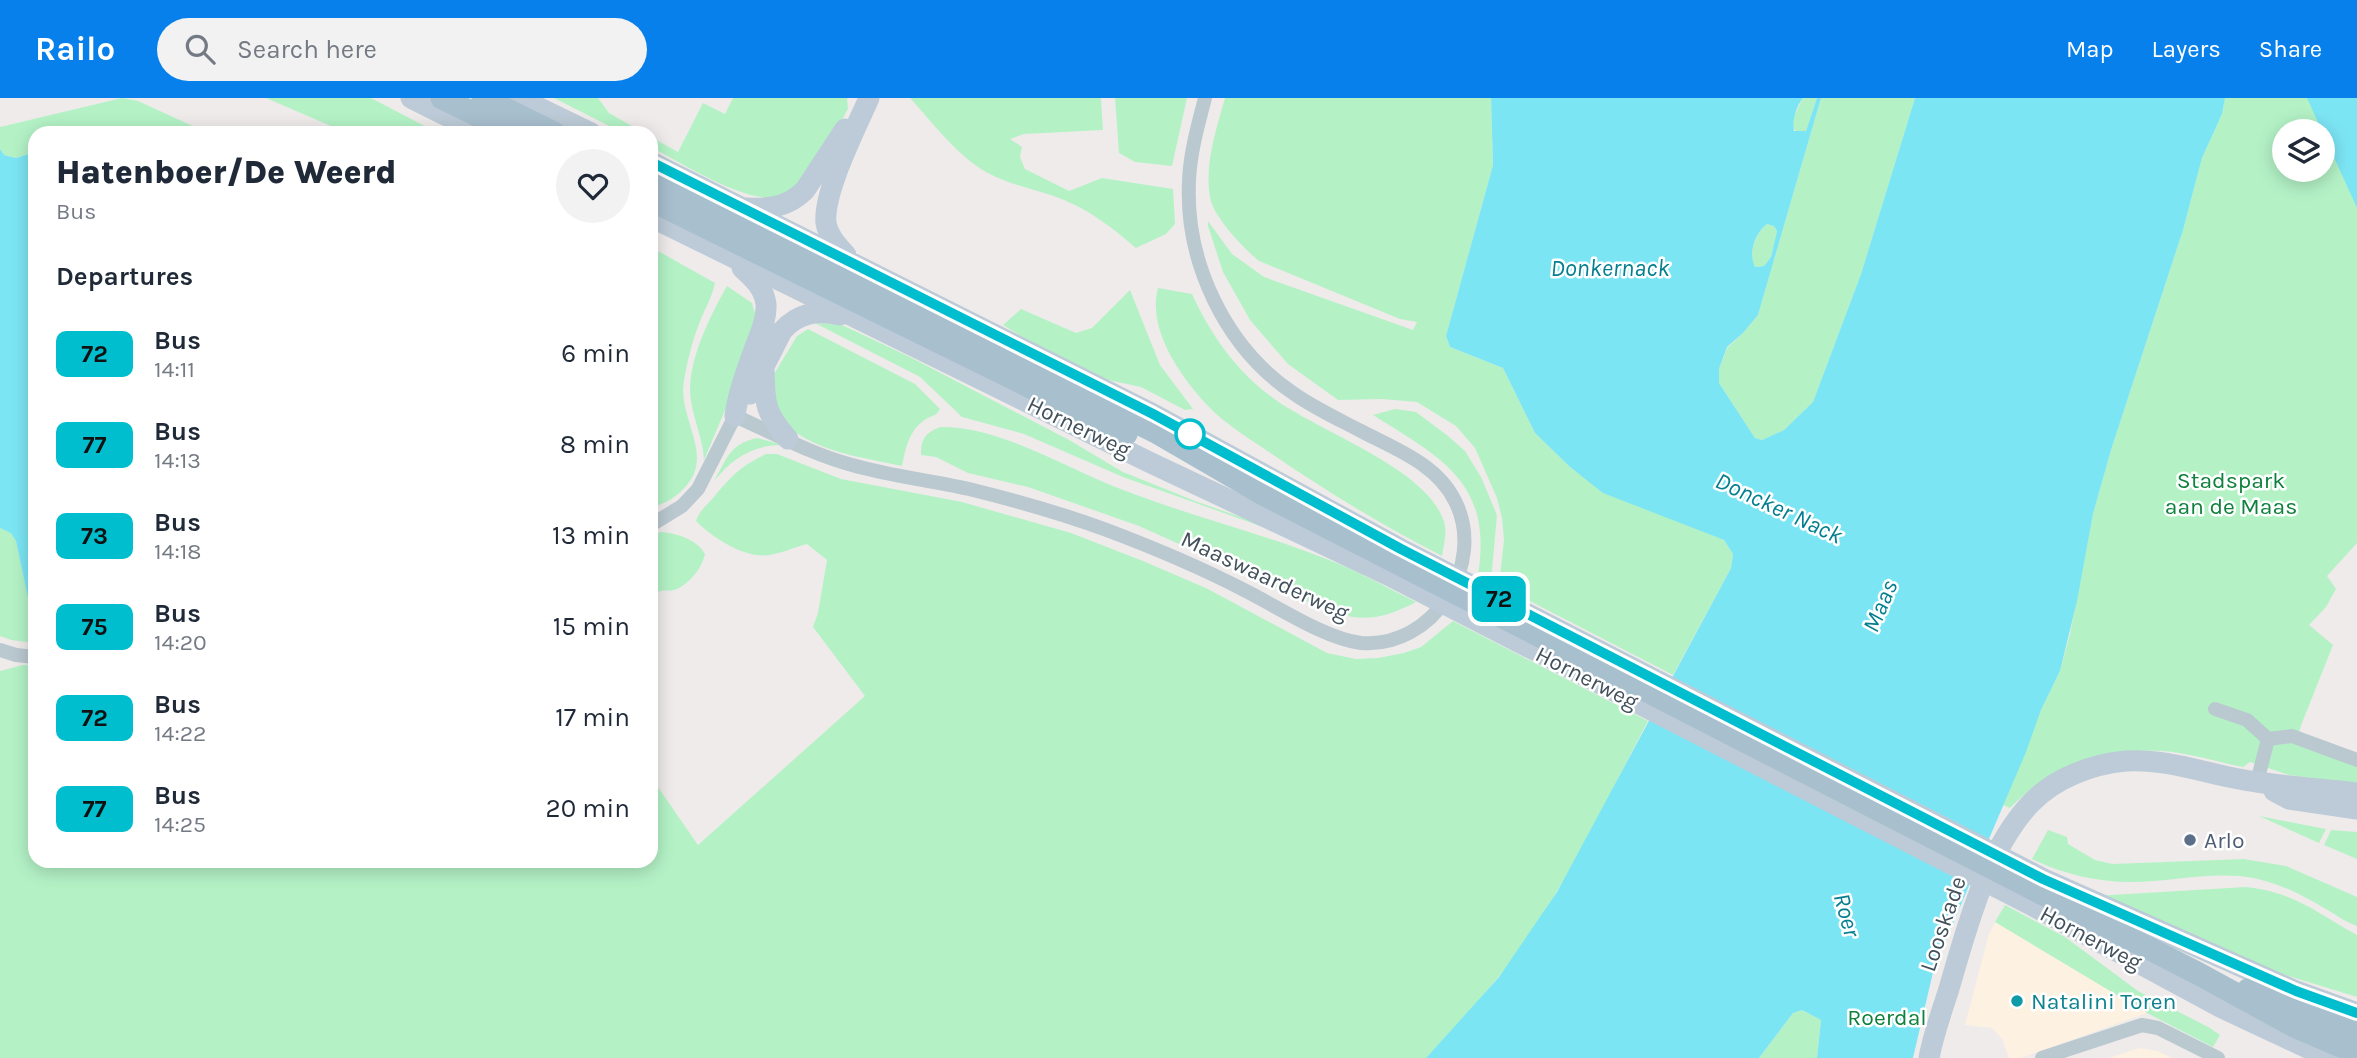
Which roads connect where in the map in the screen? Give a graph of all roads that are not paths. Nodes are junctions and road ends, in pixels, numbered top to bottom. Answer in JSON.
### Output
{"nodes":[{"id":1,"x":411,"y":98,"type":"edge"},
{"id":2,"x":442,"y":98,"type":"edge"},
{"id":3,"x":483,"y":98,"type":"edge"},
{"id":4,"x":519,"y":98,"type":"edge"},
{"id":5,"x":867,"y":98,"type":"edge"},
{"id":6,"x":1205,"y":98,"type":"edge"},
{"id":7,"x":467,"y":126,"type":"edge"},
{"id":8,"x":500,"y":126,"type":"edge"},
{"id":9,"x":540,"y":126,"type":"edge"},
{"id":10,"x":577,"y":126,"type":"edge"},
{"id":11,"x":658,"y":165,"type":"edge"},
{"id":12,"x":658,"y":183,"type":"edge"},
{"id":13,"x":658,"y":203,"type":"edge"},
{"id":14,"x":745,"y":208,"type":"junction"},
{"id":15,"x":658,"y":221,"type":"edge"},
{"id":16,"x":724,"y":254,"type":"junction"},
{"id":17,"x":852,"y":262,"type":"junction"},
{"id":18,"x":856,"y":318,"type":"junction"},
{"id":19,"x":764,"y":366,"type":"junction"},
{"id":20,"x":735,"y":416,"type":"junction"},
{"id":21,"x":788,"y":439,"type":"junction"},
{"id":22,"x":1263,"y":495,"type":"junction"},
{"id":23,"x":658,"y":520,"type":"edge"},
{"id":24,"x":1394,"y":562,"type":"junction"},
{"id":25,"x":0,"y":650,"type":"edge"},
{"id":26,"x":28,"y":656,"type":"edge"},
{"id":27,"x":2215,"y":709,"type":"dead end"},
{"id":28,"x":2268,"y":739,"type":"junction"},
{"id":29,"x":2357,"y":761,"type":"edge"},
{"id":30,"x":2257,"y":782,"type":"junction"},
{"id":31,"x":2357,"y":793,"type":"edge"},
{"id":32,"x":2357,"y":809,"type":"edge"},
{"id":33,"x":2037,"y":893,"type":"junction"},
{"id":34,"x":2199,"y":975,"type":"junction"},
{"id":35,"x":2355,"y":1016,"type":"edge"},
{"id":36,"x":2357,"y":1053,"type":"edge"},
{"id":37,"x":1929,"y":1058,"type":"edge"},
{"id":38,"x":2042,"y":1058,"type":"edge"},
{"id":39,"x":2218,"y":1058,"type":"edge"},
{"id":40,"x":2329,"y":1058,"type":"edge"}],
"edges":[{"from":1,"to":7,"type":"main road"},
{"from":2,"to":8,"type":"main road"},
{"from":3,"to":9,"type":"main road"},
{"from":4,"to":10,"type":"main road"},
{"from":5,"to":14,"type":"main road"},
{"from":5,"to":17,"type":"main road"},
{"from":6,"to":21,"type":"street","name":"Maaswaarderweg"},
{"from":11,"to":14,"type":"main road","name":"Hornerweg"},
{"from":12,"to":22,"type":"main road","name":"Hornerweg"},
{"from":13,"to":22,"type":"main road","name":"Hornerweg"},
{"from":14,"to":17,"type":"main road","name":"Hornerweg"},
{"from":15,"to":16,"type":"main road","name":"Hornerweg"},
{"from":16,"to":18,"type":"main road","name":"Hornerweg"},
{"from":16,"to":20,"type":"main road"},
{"from":17,"to":24,"type":"main road","name":"Hornerweg"},
{"from":18,"to":19,"type":"main road"},
{"from":18,"to":24,"type":"main road","name":"Hornerweg"},
{"from":19,"to":20,"type":"main road"},
{"from":19,"to":21,"type":"main road"},
{"from":20,"to":21,"type":"street","name":"Maaswaarderweg"},
{"from":20,"to":23,"type":"street"},
{"from":22,"to":24,"type":"main road","name":"Hornerweg"},
{"from":24,"to":33,"type":"main road","name":"Hornerweg"},
{"from":25,"to":26,"type":"street"},
{"from":27,"to":28,"type":"street"},
{"from":28,"to":29,"type":"street"},
{"from":28,"to":30,"type":"street"},
{"from":30,"to":31,"type":"main road","name":"Looskade"},
{"from":30,"to":32,"type":"main road","name":"Looskade"},
{"from":30,"to":37,"type":"main road","name":"Looskade"},
{"from":33,"to":34,"type":"main road","name":"Hornerweg"},
{"from":33,"to":35,"type":"main road","name":"Hornerweg"},
{"from":33,"to":40,"type":"main road","name":"Hornerweg"},
{"from":34,"to":35,"type":"main road","name":"Hornerweg"},
{"from":34,"to":36,"type":"main road","name":"Hornerweg"},
{"from":38,"to":39,"type":"street"}]}
